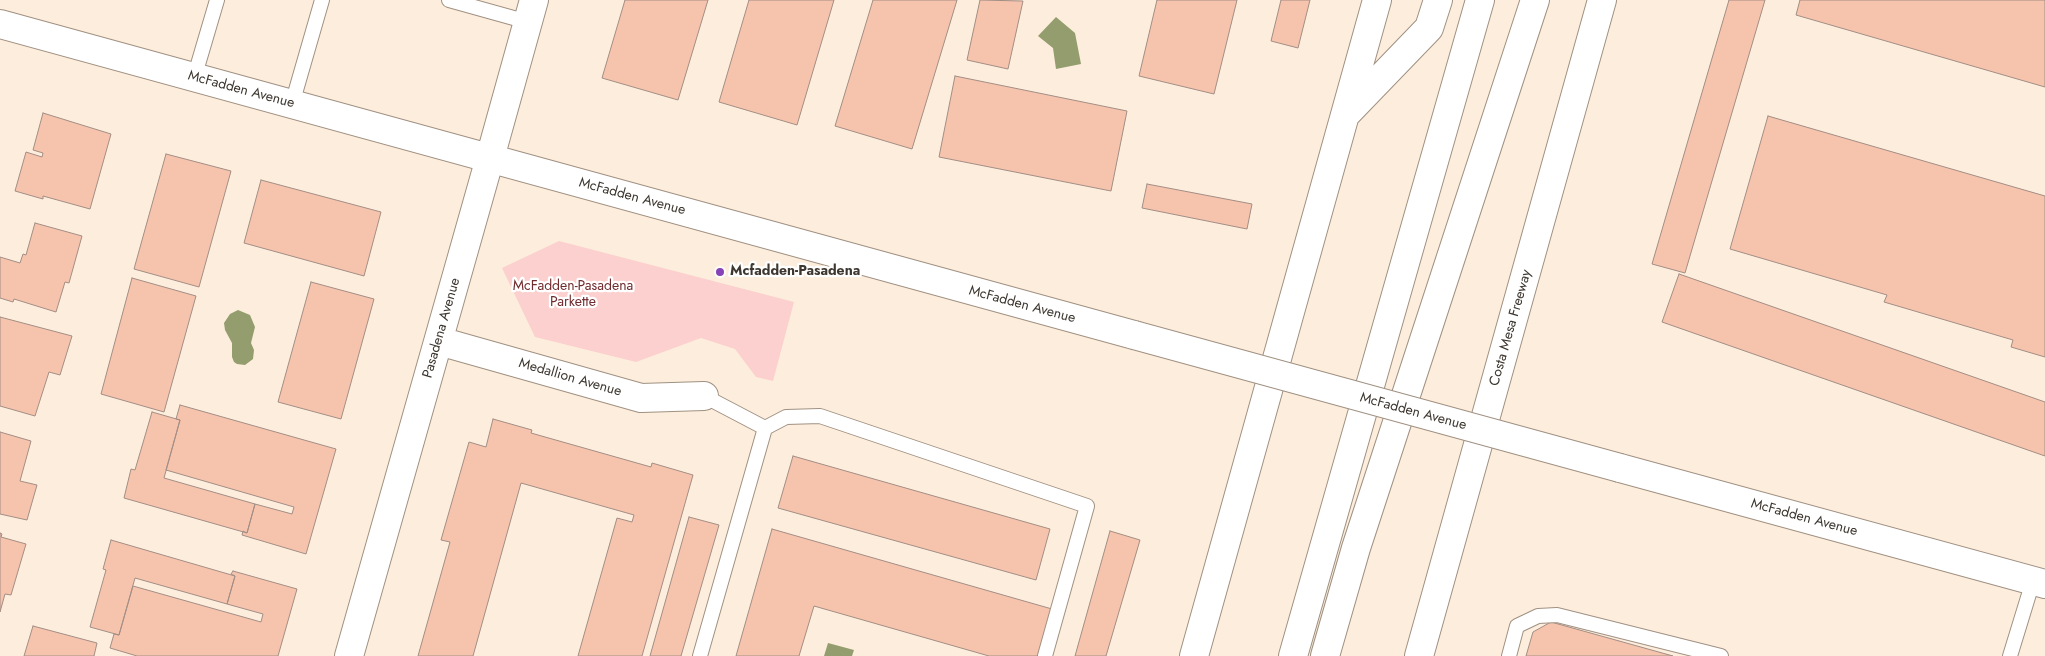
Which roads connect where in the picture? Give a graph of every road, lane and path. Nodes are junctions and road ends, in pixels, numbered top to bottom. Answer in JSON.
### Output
{"nodes":[{"id":1,"x":217,"y":0,"type":"edge"},
{"id":2,"x":322,"y":0,"type":"edge"},
{"id":3,"x":449,"y":0,"type":"edge"},
{"id":4,"x":1377,"y":0,"type":"edge"},
{"id":5,"x":1438,"y":0,"type":"edge"},
{"id":6,"x":1480,"y":0,"type":"edge"},
{"id":7,"x":1536,"y":0,"type":"edge"},
{"id":8,"x":1603,"y":4,"type":"edge"},
{"id":9,"x":531,"y":11,"type":"edge"},
{"id":10,"x":0,"y":24,"type":"edge"},
{"id":11,"x":194,"y":78,"type":"junction"},
{"id":12,"x":292,"y":104,"type":"junction"},
{"id":13,"x":1344,"y":115,"type":"junction"},
{"id":14,"x":490,"y":158,"type":"junction"},
{"id":15,"x":439,"y":341,"type":"junction"},
{"id":16,"x":704,"y":396,"type":"joint"},
{"id":17,"x":765,"y":428,"type":"junction"},
{"id":18,"x":2039,"y":582,"type":"edge"},
{"id":19,"x":349,"y":656,"type":"edge"},
{"id":20,"x":700,"y":656,"type":"edge"},
{"id":21,"x":1045,"y":656,"type":"edge"},
{"id":22,"x":1194,"y":656,"type":"edge"},
{"id":23,"x":1294,"y":656,"type":"edge"},
{"id":24,"x":1325,"y":656,"type":"edge"},
{"id":25,"x":1418,"y":656,"type":"edge"},
{"id":26,"x":1509,"y":656,"type":"edge"},
{"id":27,"x":1721,"y":656,"type":"edge"},
{"id":28,"x":2010,"y":656,"type":"edge"}],
"edges":[{"from":1,"to":11,"type":"lane"},
{"from":2,"to":12,"type":"lane"},
{"from":3,"to":9,"type":"lane"},
{"from":4,"to":13,"type":"main road"},
{"from":5,"to":13,"type":"main road"},
{"from":6,"to":23,"type":"main road"},
{"from":7,"to":24,"type":"main road"},
{"from":8,"to":25,"type":"main road","name":"Costa Mesa Freeway"},
{"from":9,"to":14,"type":"main road","name":"Pasadena Avenue"},
{"from":10,"to":11,"type":"main road","name":"McFadden Avenue"},
{"from":11,"to":12,"type":"main road","name":"McFadden Avenue"},
{"from":12,"to":14,"type":"main road","name":"McFadden Avenue"},
{"from":13,"to":22,"type":"main road"},
{"from":14,"to":15,"type":"main road","name":"Pasadena Avenue"},
{"from":14,"to":18,"type":"main road","name":"McFadden Avenue","bridge":true},
{"from":15,"to":16,"type":"main road","name":"Medallion Avenue"},
{"from":15,"to":19,"type":"main road","name":"Pasadena Avenue"},
{"from":16,"to":17,"type":"lane"},
{"from":17,"to":20,"type":"lane"},
{"from":17,"to":21,"type":"lane"},
{"from":18,"to":28,"type":"lane"},
{"from":26,"to":27,"type":"lane"}]}
